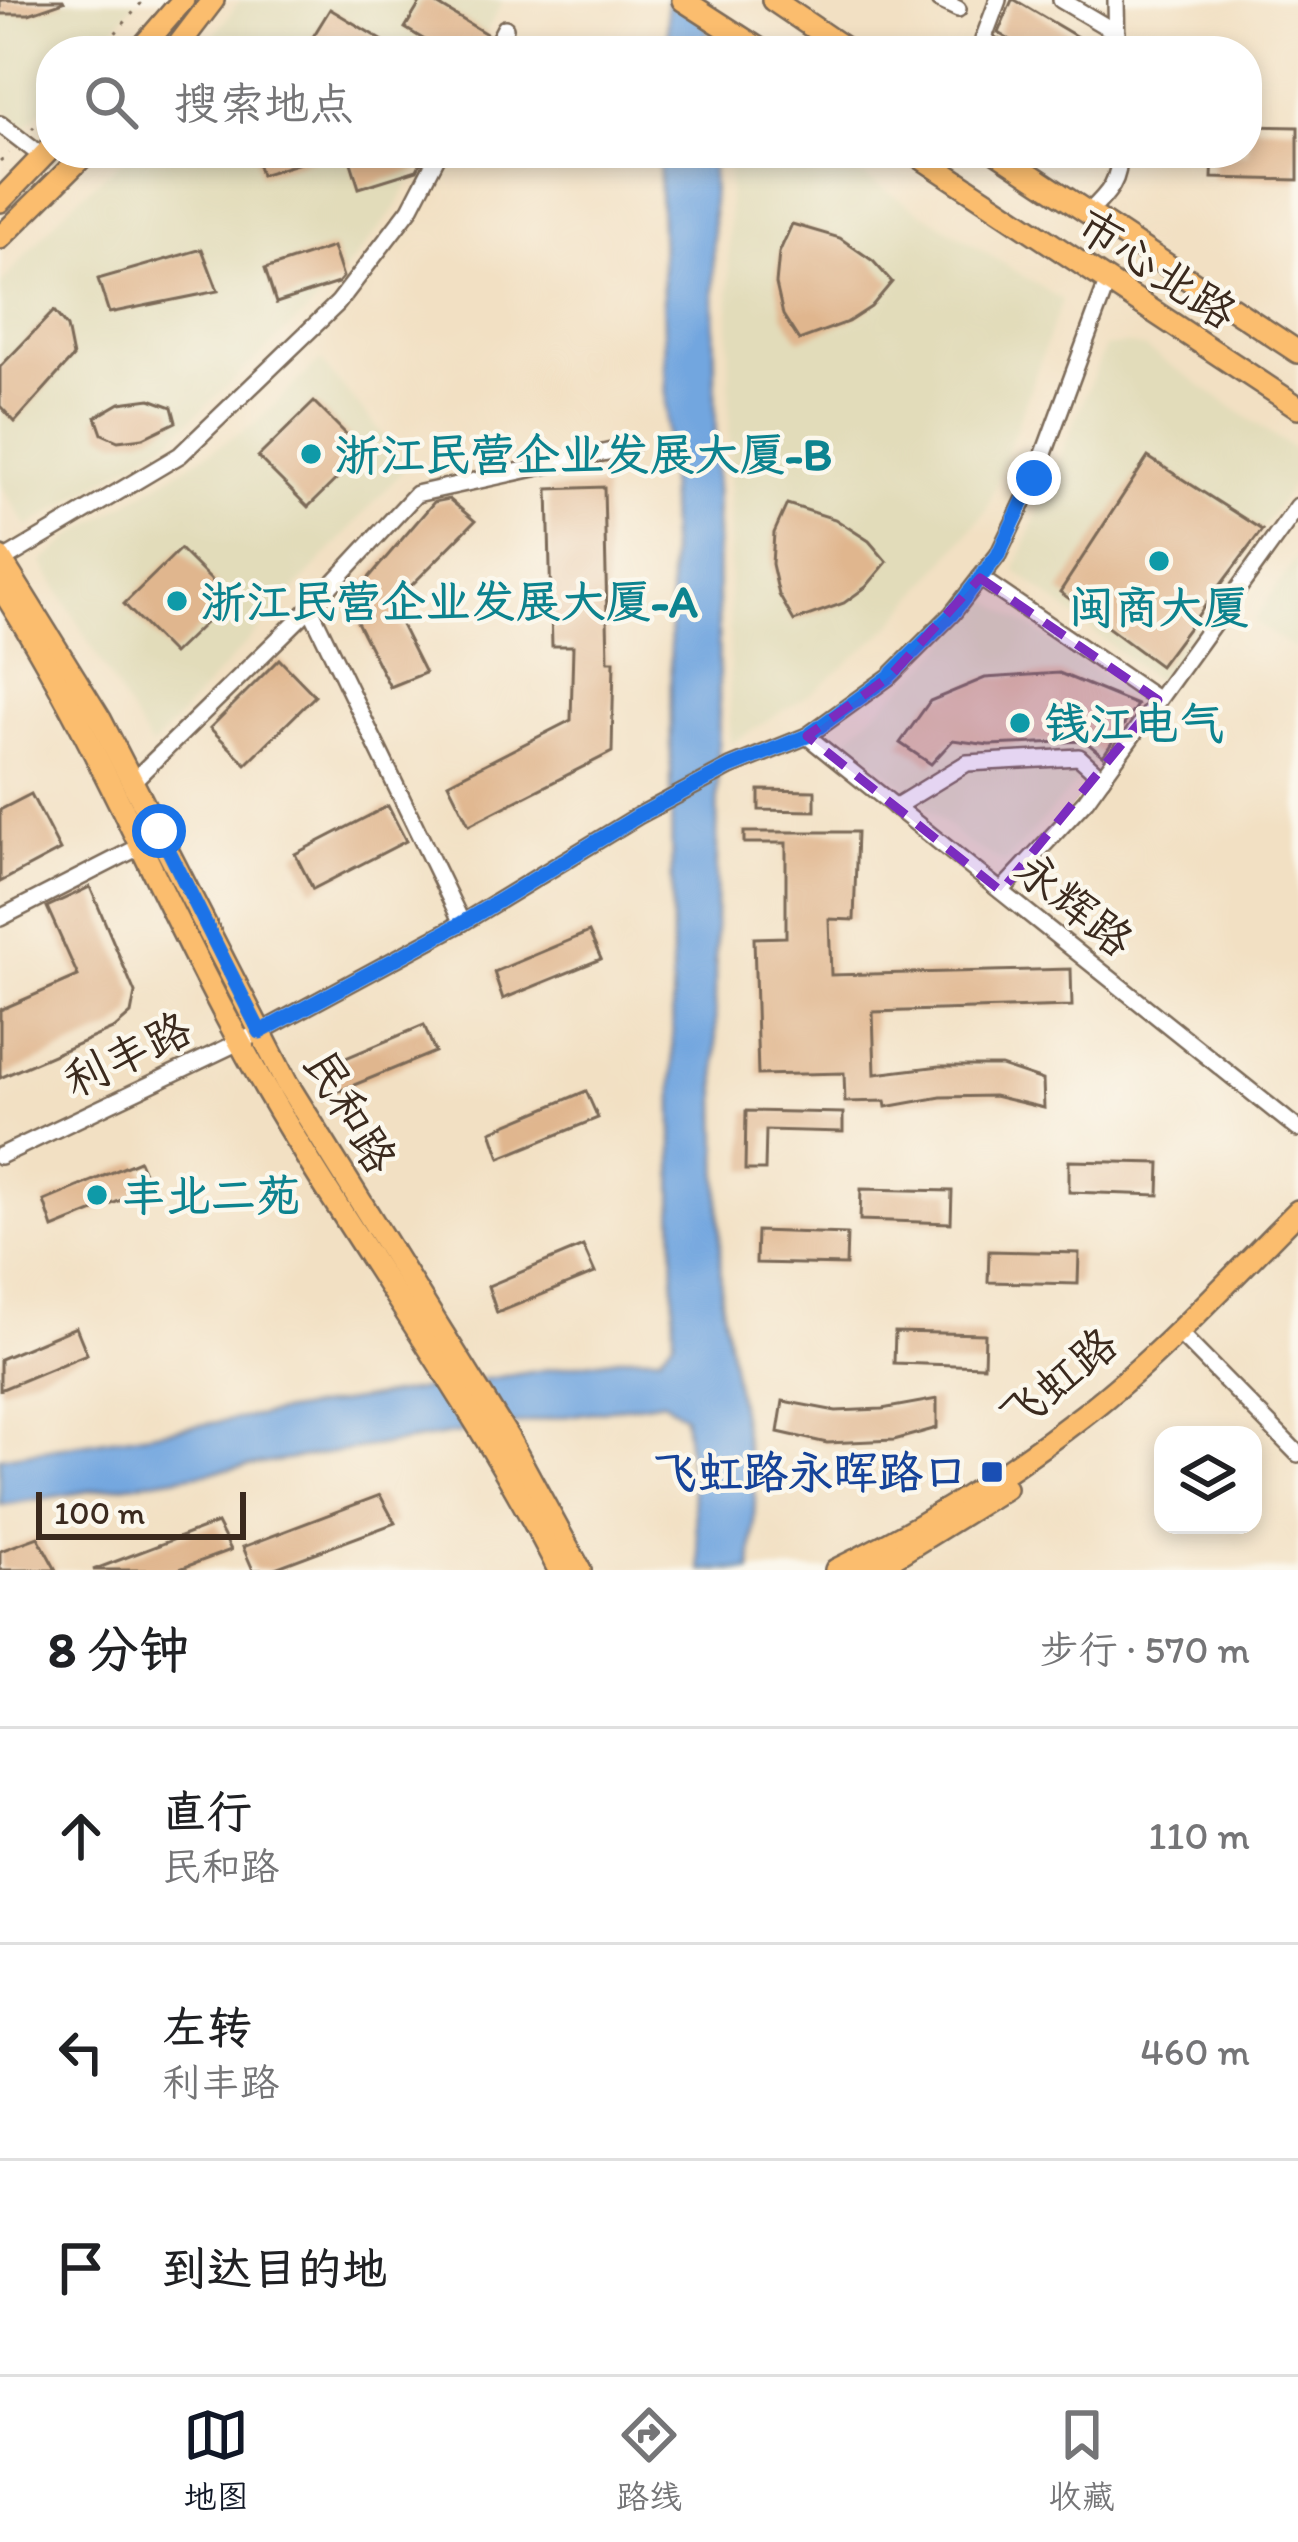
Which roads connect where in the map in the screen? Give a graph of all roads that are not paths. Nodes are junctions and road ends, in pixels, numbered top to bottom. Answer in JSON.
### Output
{"nodes":[{"id":1,"x":213,"y":0,"type":"edge"},
{"id":2,"x":683,"y":0,"type":"edge"},
{"id":3,"x":773,"y":0,"type":"edge"},
{"id":4,"x":939,"y":0,"type":"edge"},
{"id":5,"x":998,"y":0,"type":"edge"},
{"id":6,"x":1061,"y":0,"type":"edge"},
{"id":7,"x":1116,"y":0,"type":"edge"},
{"id":8,"x":172,"y":3,"type":"edge"},
{"id":9,"x":958,"y":9,"type":"dead end"},
{"id":10,"x":505,"y":28,"type":"dead end"},
{"id":11,"x":1117,"y":33,"type":"joint"},
{"id":12,"x":149,"y":36,"type":"edge"},
{"id":13,"x":185,"y":36,"type":"edge"},
{"id":14,"x":501,"y":36,"type":"edge"},
{"id":15,"x":739,"y":36,"type":"edge"},
{"id":16,"x":826,"y":36,"type":"edge"},
{"id":17,"x":984,"y":36,"type":"edge"},
{"id":18,"x":0,"y":124,"type":"edge"},
{"id":19,"x":36,"y":145,"type":"edge"},
{"id":20,"x":36,"y":163,"type":"edge"},
{"id":21,"x":71,"y":168,"type":"edge"},
{"id":22,"x":432,"y":168,"type":"edge"},
{"id":23,"x":936,"y":168,"type":"edge"},
{"id":24,"x":1022,"y":168,"type":"edge"},
{"id":25,"x":1119,"y":168,"type":"edge"},
{"id":26,"x":0,"y":201,"type":"edge"},
{"id":27,"x":1090,"y":211,"type":"junction"},
{"id":28,"x":0,"y":238,"type":"edge"},
{"id":29,"x":1107,"y":284,"type":"junction"},
{"id":30,"x":1298,"y":352,"type":"edge"},
{"id":31,"x":1287,"y":392,"type":"edge"},
{"id":32,"x":1298,"y":407,"type":"edge"},
{"id":33,"x":630,"y":447,"type":"dead end"},
{"id":34,"x":1298,"y":506,"type":"edge"},
{"id":35,"x":1,"y":560,"type":"edge"},
{"id":36,"x":980,"y":578,"type":"junction"},
{"id":37,"x":0,"y":585,"type":"edge"},
{"id":38,"x":310,"y":608,"type":"junction"},
{"id":39,"x":1158,"y":700,"type":"junction"},
{"id":40,"x":807,"y":736,"type":"junction"},
{"id":41,"x":1102,"y":778,"type":"junction"},
{"id":42,"x":133,"y":781,"type":"junction"},
{"id":43,"x":895,"y":807,"type":"junction"},
{"id":44,"x":141,"y":846,"type":"junction"},
{"id":45,"x":1001,"y":891,"type":"junction"},
{"id":46,"x":0,"y":918,"type":"edge"},
{"id":47,"x":462,"y":923,"type":"junction"},
{"id":48,"x":249,"y":1036,"type":"junction"},
{"id":49,"x":1298,"y":1129,"type":"edge"},
{"id":50,"x":0,"y":1156,"type":"edge"},
{"id":51,"x":1298,"y":1211,"type":"edge"},
{"id":52,"x":1298,"y":1226,"type":"edge"},
{"id":53,"x":1186,"y":1340,"type":"junction"},
{"id":54,"x":1298,"y":1454,"type":"edge"},
{"id":55,"x":559,"y":1570,"type":"edge"},
{"id":56,"x":580,"y":1570,"type":"edge"},
{"id":57,"x":836,"y":1570,"type":"edge"},
{"id":58,"x":873,"y":1570,"type":"edge"}],
"edges":[{"from":1,"to":13,"type":"main road"},
{"from":2,"to":15,"type":"main road"},
{"from":3,"to":16,"type":"main road"},
{"from":4,"to":9,"type":"street"},
{"from":5,"to":17,"type":"street"},
{"from":6,"to":11,"type":"street"},
{"from":7,"to":11,"type":"street"},
{"from":8,"to":12,"type":"main road"},
{"from":10,"to":14,"type":"street"},
{"from":18,"to":19,"type":"street"},
{"from":20,"to":26,"type":"main road"},
{"from":21,"to":28,"type":"main road"},
{"from":22,"to":35,"type":"street"},
{"from":23,"to":29,"type":"main road","name":"市心北路"},
{"from":24,"to":27,"type":"main road","name":"市心北路"},
{"from":25,"to":27,"type":"street"},
{"from":27,"to":30,"type":"main road","name":"市心北路"},
{"from":29,"to":31,"type":"main road","name":"市心北路"},
{"from":29,"to":36,"type":"street","name":"利丰路"},
{"from":31,"to":32,"type":"main road","name":"市心北路"},
{"from":33,"to":38,"type":"street"},
{"from":34,"to":39,"type":"street"},
{"from":35,"to":42,"type":"main road","name":"民和路"},
{"from":36,"to":39,"type":"street"},
{"from":36,"to":40,"type":"street","name":"利丰路"},
{"from":37,"to":44,"type":"main road","name":"民和路"},
{"from":38,"to":42,"type":"street"},
{"from":38,"to":47,"type":"street"},
{"from":39,"to":41,"type":"street"},
{"from":40,"to":43,"type":"street","name":"永辉路"},
{"from":40,"to":47,"type":"street","name":"利丰路"},
{"from":41,"to":43,"type":"street"},
{"from":41,"to":45,"type":"street"},
{"from":42,"to":48,"type":"main road","name":"民和路"},
{"from":43,"to":45,"type":"street","name":"永辉路"},
{"from":44,"to":46,"type":"street"},
{"from":44,"to":48,"type":"main road","name":"民和路"},
{"from":45,"to":49,"type":"street","name":"永辉路"},
{"from":47,"to":48,"type":"street","name":"利丰路"},
{"from":48,"to":50,"type":"street","name":"利丰路"},
{"from":48,"to":55,"type":"main road","name":"民和路"},
{"from":48,"to":56,"type":"main road","name":"民和路"},
{"from":51,"to":57,"type":"main road","name":"飞虹路"},
{"from":52,"to":53,"type":"main road","name":"飞虹路"},
{"from":53,"to":54,"type":"street"},
{"from":53,"to":58,"type":"main road","name":"飞虹路"}]}
